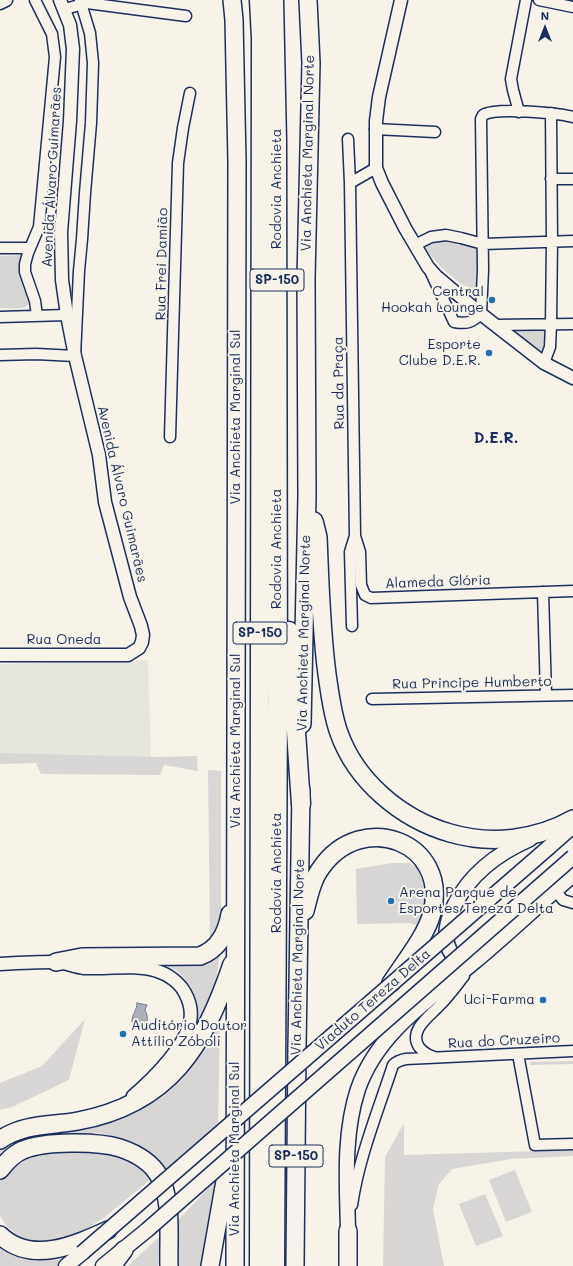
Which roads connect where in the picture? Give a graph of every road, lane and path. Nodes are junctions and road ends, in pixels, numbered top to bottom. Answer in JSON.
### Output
{"nodes":[{"id":1,"x":6,"y":0,"type":"edge"},
{"id":2,"x":35,"y":0,"type":"edge"},
{"id":3,"x":223,"y":0,"type":"edge"},
{"id":4,"x":232,"y":0,"type":"edge"},
{"id":5,"x":259,"y":0,"type":"edge"},
{"id":6,"x":274,"y":0,"type":"edge"},
{"id":7,"x":308,"y":0,"type":"edge"},
{"id":8,"x":401,"y":0,"type":"edge"},
{"id":9,"x":526,"y":0,"type":"edge"},
{"id":10,"x":539,"y":0,"type":"edge"},
{"id":11,"x":81,"y":2,"type":"edge"},
{"id":12,"x":0,"y":3,"type":"edge"},
{"id":13,"x":63,"y":5,"type":"edge"},
{"id":14,"x":573,"y":7,"type":"edge"},
{"id":15,"x":186,"y":16,"type":"dead end"},
{"id":16,"x":234,"y":22,"type":"junction"},
{"id":17,"x":190,"y":93,"type":"dead end"},
{"id":18,"x":519,"y":112,"type":"junction"},
{"id":19,"x":551,"y":113,"type":"junction"},
{"id":20,"x":573,"y":117,"type":"edge"},
{"id":21,"x":375,"y":130,"type":"junction"},
{"id":22,"x":435,"y":132,"type":"dead end"},
{"id":23,"x":348,"y":139,"type":"dead end"},
{"id":24,"x":376,"y":168,"type":"junction"},
{"id":25,"x":551,"y":179,"type":"junction"},
{"id":26,"x":573,"y":179,"type":"edge"},
{"id":27,"x":350,"y":183,"type":"junction"},
{"id":28,"x":552,"y":241,"type":"junction"},
{"id":29,"x":573,"y":241,"type":"edge"},
{"id":30,"x":483,"y":244,"type":"junction"},
{"id":31,"x":415,"y":245,"type":"junction"},
{"id":32,"x":0,"y":248,"type":"edge"},
{"id":33,"x":30,"y":248,"type":"junction"},
{"id":34,"x":428,"y":267,"type":"junction"},
{"id":35,"x":79,"y":271,"type":"junction"},
{"id":36,"x":62,"y":280,"type":"junction"},
{"id":37,"x":481,"y":314,"type":"junction"},
{"id":38,"x":67,"y":315,"type":"junction"},
{"id":39,"x":38,"y":316,"type":"junction"},
{"id":40,"x":0,"y":317,"type":"edge"},
{"id":41,"x":551,"y":324,"type":"junction"},
{"id":42,"x":573,"y":324,"type":"edge"},
{"id":43,"x":495,"y":325,"type":"junction"},
{"id":44,"x":0,"y":355,"type":"edge"},
{"id":45,"x":75,"y":356,"type":"junction"},
{"id":46,"x":544,"y":362,"type":"junction"},
{"id":47,"x":573,"y":378,"type":"edge"},
{"id":48,"x":276,"y":420,"type":"junction"},
{"id":49,"x":170,"y":437,"type":"dead end"},
{"id":50,"x":307,"y":496,"type":"junction"},
{"id":51,"x":355,"y":536,"type":"junction"},
{"id":52,"x":573,"y":591,"type":"edge"},
{"id":53,"x":543,"y":592,"type":"junction"},
{"id":54,"x":352,"y":626,"type":"dead end"},
{"id":55,"x":0,"y":655,"type":"edge"},
{"id":56,"x":128,"y":655,"type":"joint"},
{"id":57,"x":546,"y":695,"type":"junction"},
{"id":58,"x":573,"y":695,"type":"edge"},
{"id":59,"x":372,"y":698,"type":"dead end"},
{"id":60,"x":301,"y":804,"type":"junction"},
{"id":61,"x":573,"y":820,"type":"edge"},
{"id":62,"x":573,"y":826,"type":"edge"},
{"id":63,"x":544,"y":841,"type":"junction"},
{"id":64,"x":573,"y":856,"type":"edge"},
{"id":65,"x":236,"y":872,"type":"junction"},
{"id":66,"x":573,"y":875,"type":"edge"},
{"id":67,"x":555,"y":890,"type":"junction"},
{"id":68,"x":573,"y":903,"type":"edge"},
{"id":69,"x":298,"y":934,"type":"junction"},
{"id":70,"x":236,"y":950,"type":"junction"},
{"id":71,"x":56,"y":962,"type":"junction"},
{"id":72,"x":473,"y":963,"type":"junction"},
{"id":73,"x":0,"y":964,"type":"edge"},
{"id":74,"x":390,"y":985,"type":"junction"},
{"id":75,"x":573,"y":1051,"type":"edge"},
{"id":76,"x":518,"y":1054,"type":"junction"},
{"id":77,"x":436,"y":1058,"type":"junction"},
{"id":78,"x":117,"y":1110,"type":"junction"},
{"id":79,"x":236,"y":1123,"type":"junction"},
{"id":80,"x":0,"y":1140,"type":"edge"},
{"id":81,"x":573,"y":1144,"type":"edge"},
{"id":82,"x":0,"y":1170,"type":"edge"},
{"id":83,"x":109,"y":1230,"type":"junction"},
{"id":84,"x":348,"y":1231,"type":"junction"},
{"id":85,"x":2,"y":1238,"type":"edge"},
{"id":86,"x":124,"y":1250,"type":"junction"},
{"id":87,"x":66,"y":1266,"type":"edge"},
{"id":88,"x":103,"y":1266,"type":"edge"},
{"id":89,"x":112,"y":1266,"type":"edge"},
{"id":90,"x":169,"y":1266,"type":"edge"},
{"id":91,"x":210,"y":1266,"type":"edge"},
{"id":92,"x":235,"y":1266,"type":"edge"},
{"id":93,"x":259,"y":1266,"type":"edge"},
{"id":94,"x":276,"y":1266,"type":"edge"},
{"id":95,"x":295,"y":1266,"type":"edge"},
{"id":96,"x":348,"y":1266,"type":"edge"}],
"edges":[{"from":1,"to":12,"type":"street"},
{"from":2,"to":33,"type":"street","name":"Avenida Álvaro Guimarães"},
{"from":3,"to":16,"type":"highway"},
{"from":4,"to":16,"type":"highway","name":"Via Anchieta Marginal Sul","number":"SP-150"},
{"from":5,"to":93,"type":"highway","name":"Rodovia Anchieta","number":"SP-150"},
{"from":6,"to":48,"type":"highway","name":"Rodovia Anchieta","number":"SP-150"},
{"from":7,"to":50,"type":"highway","name":"Via Anchieta Marginal Norte","number":"SP-150"},
{"from":8,"to":21,"type":"street"},
{"from":9,"to":18,"type":"street"},
{"from":10,"to":14,"type":"street"},
{"from":11,"to":13,"type":"street"},
{"from":11,"to":15,"type":"street"},
{"from":11,"to":35,"type":"street","name":"Avenida Álvaro Guimarães"},
{"from":13,"to":36,"type":"street","name":"Avenida Álvaro Guimarães"},
{"from":16,"to":65,"type":"highway","name":"Via Anchieta Marginal Sul","number":"SP-150"},
{"from":17,"to":49,"type":"street","name":"Rua Frei Damião"},
{"from":18,"to":19,"type":"street"},
{"from":18,"to":30,"type":"street"},
{"from":19,"to":20,"type":"street"},
{"from":19,"to":25,"type":"street"},
{"from":21,"to":22,"type":"street"},
{"from":21,"to":24,"type":"street"},
{"from":23,"to":27,"type":"street","name":"Rua da Praça"},
{"from":24,"to":27,"type":"street"},
{"from":24,"to":31,"type":"street"},
{"from":25,"to":26,"type":"street"},
{"from":25,"to":28,"type":"street"},
{"from":27,"to":51,"type":"street","name":"Rua da Praça"},
{"from":28,"to":29,"type":"street"},
{"from":28,"to":30,"type":"street"},
{"from":28,"to":41,"type":"street"},
{"from":30,"to":31,"type":"street"},
{"from":30,"to":37,"type":"street"},
{"from":31,"to":34,"type":"street"},
{"from":32,"to":33,"type":"street"},
{"from":33,"to":39,"type":"street","name":"Avenida Álvaro Guimarães"},
{"from":34,"to":37,"type":"street"},
{"from":34,"to":37,"type":"street"},
{"from":35,"to":36,"type":"street"},
{"from":35,"to":45,"type":"street","name":"Avenida Álvaro Guimarães"},
{"from":36,"to":38,"type":"street","name":"Avenida Álvaro Guimarães"},
{"from":37,"to":43,"type":"street"},
{"from":38,"to":39,"type":"street"},
{"from":38,"to":45,"type":"street","name":"Avenida Álvaro Guimarães"},
{"from":39,"to":40,"type":"street"},
{"from":41,"to":42,"type":"street"},
{"from":41,"to":43,"type":"street"},
{"from":41,"to":46,"type":"street"},
{"from":43,"to":46,"type":"street"},
{"from":44,"to":45,"type":"street"},
{"from":45,"to":56,"type":"street","name":"Avenida Álvaro Guimarães"},
{"from":46,"to":47,"type":"street"},
{"from":48,"to":60,"type":"highway"},
{"from":48,"to":94,"type":"highway","name":"Rodovia Anchieta","number":"SP-150"},
{"from":50,"to":60,"type":"highway","name":"Via Anchieta Marginal Norte","number":"SP-150"},
{"from":50,"to":63,"type":"highway"},
{"from":51,"to":53,"type":"street","name":"Alameda Glória"},
{"from":51,"to":54,"type":"street","name":"Rua da Praça"},
{"from":52,"to":53,"type":"street","name":"Alameda Glória"},
{"from":53,"to":57,"type":"street"},
{"from":55,"to":56,"type":"street","name":"Rua Oneda"},
{"from":57,"to":58,"type":"street","name":"Rua Principe Humberto"},
{"from":57,"to":59,"type":"street","name":"Rua Principe Humberto"},
{"from":60,"to":69,"type":"highway","name":"Via Anchieta Marginal Norte","number":"SP-150"},
{"from":61,"to":63,"type":"highway"},
{"from":62,"to":63,"type":"main road","name":"Viaduto Tereza Delta"},
{"from":63,"to":72,"type":"main road"},
{"from":63,"to":74,"type":"main road","name":"Viaduto Tereza Delta","bridge":true},
{"from":64,"to":86,"type":"main road","name":"Viaduto Tereza Delta","bridge":true},
{"from":65,"to":70,"type":"highway","name":"Via Anchieta Marginal Sul","number":"SP-150"},
{"from":65,"to":71,"type":"highway"},
{"from":66,"to":67,"type":"main road"},
{"from":67,"to":68,"type":"street"},
{"from":67,"to":72,"type":"main road"},
{"from":69,"to":74,"type":"highway"},
{"from":69,"to":95,"type":"highway","name":"Via Anchieta Marginal Norte","number":"SP-150"},
{"from":70,"to":78,"type":"highway"},
{"from":70,"to":79,"type":"highway","name":"Via Anchieta Marginal Sul","number":"SP-150"},
{"from":71,"to":73,"type":"street"},
{"from":71,"to":78,"type":"street"},
{"from":72,"to":77,"type":"street"},
{"from":72,"to":84,"type":"main road"},
{"from":74,"to":83,"type":"main road","name":"Viaduto Tereza Delta","bridge":true},
{"from":75,"to":76,"type":"street","name":"Rua do Cruzeiro"},
{"from":76,"to":77,"type":"street","name":"Rua do Cruzeiro"},
{"from":76,"to":81,"type":"street"},
{"from":77,"to":84,"type":"street","name":"Rua do Cruzeiro"},
{"from":78,"to":80,"type":"highway"},
{"from":79,"to":91,"type":"highway"},
{"from":79,"to":92,"type":"highway","name":"Via Anchieta Marginal Sul","number":"SP-150"},
{"from":82,"to":90,"type":"highway"},
{"from":83,"to":85,"type":"highway","bridge":true},
{"from":83,"to":87,"type":"main road","name":"Viaduto Tereza Delta","bridge":true},
{"from":84,"to":96,"type":"highway"},
{"from":86,"to":88,"type":"main road","name":"Viaduto Tereza Delta"},
{"from":86,"to":89,"type":"highway"}]}
